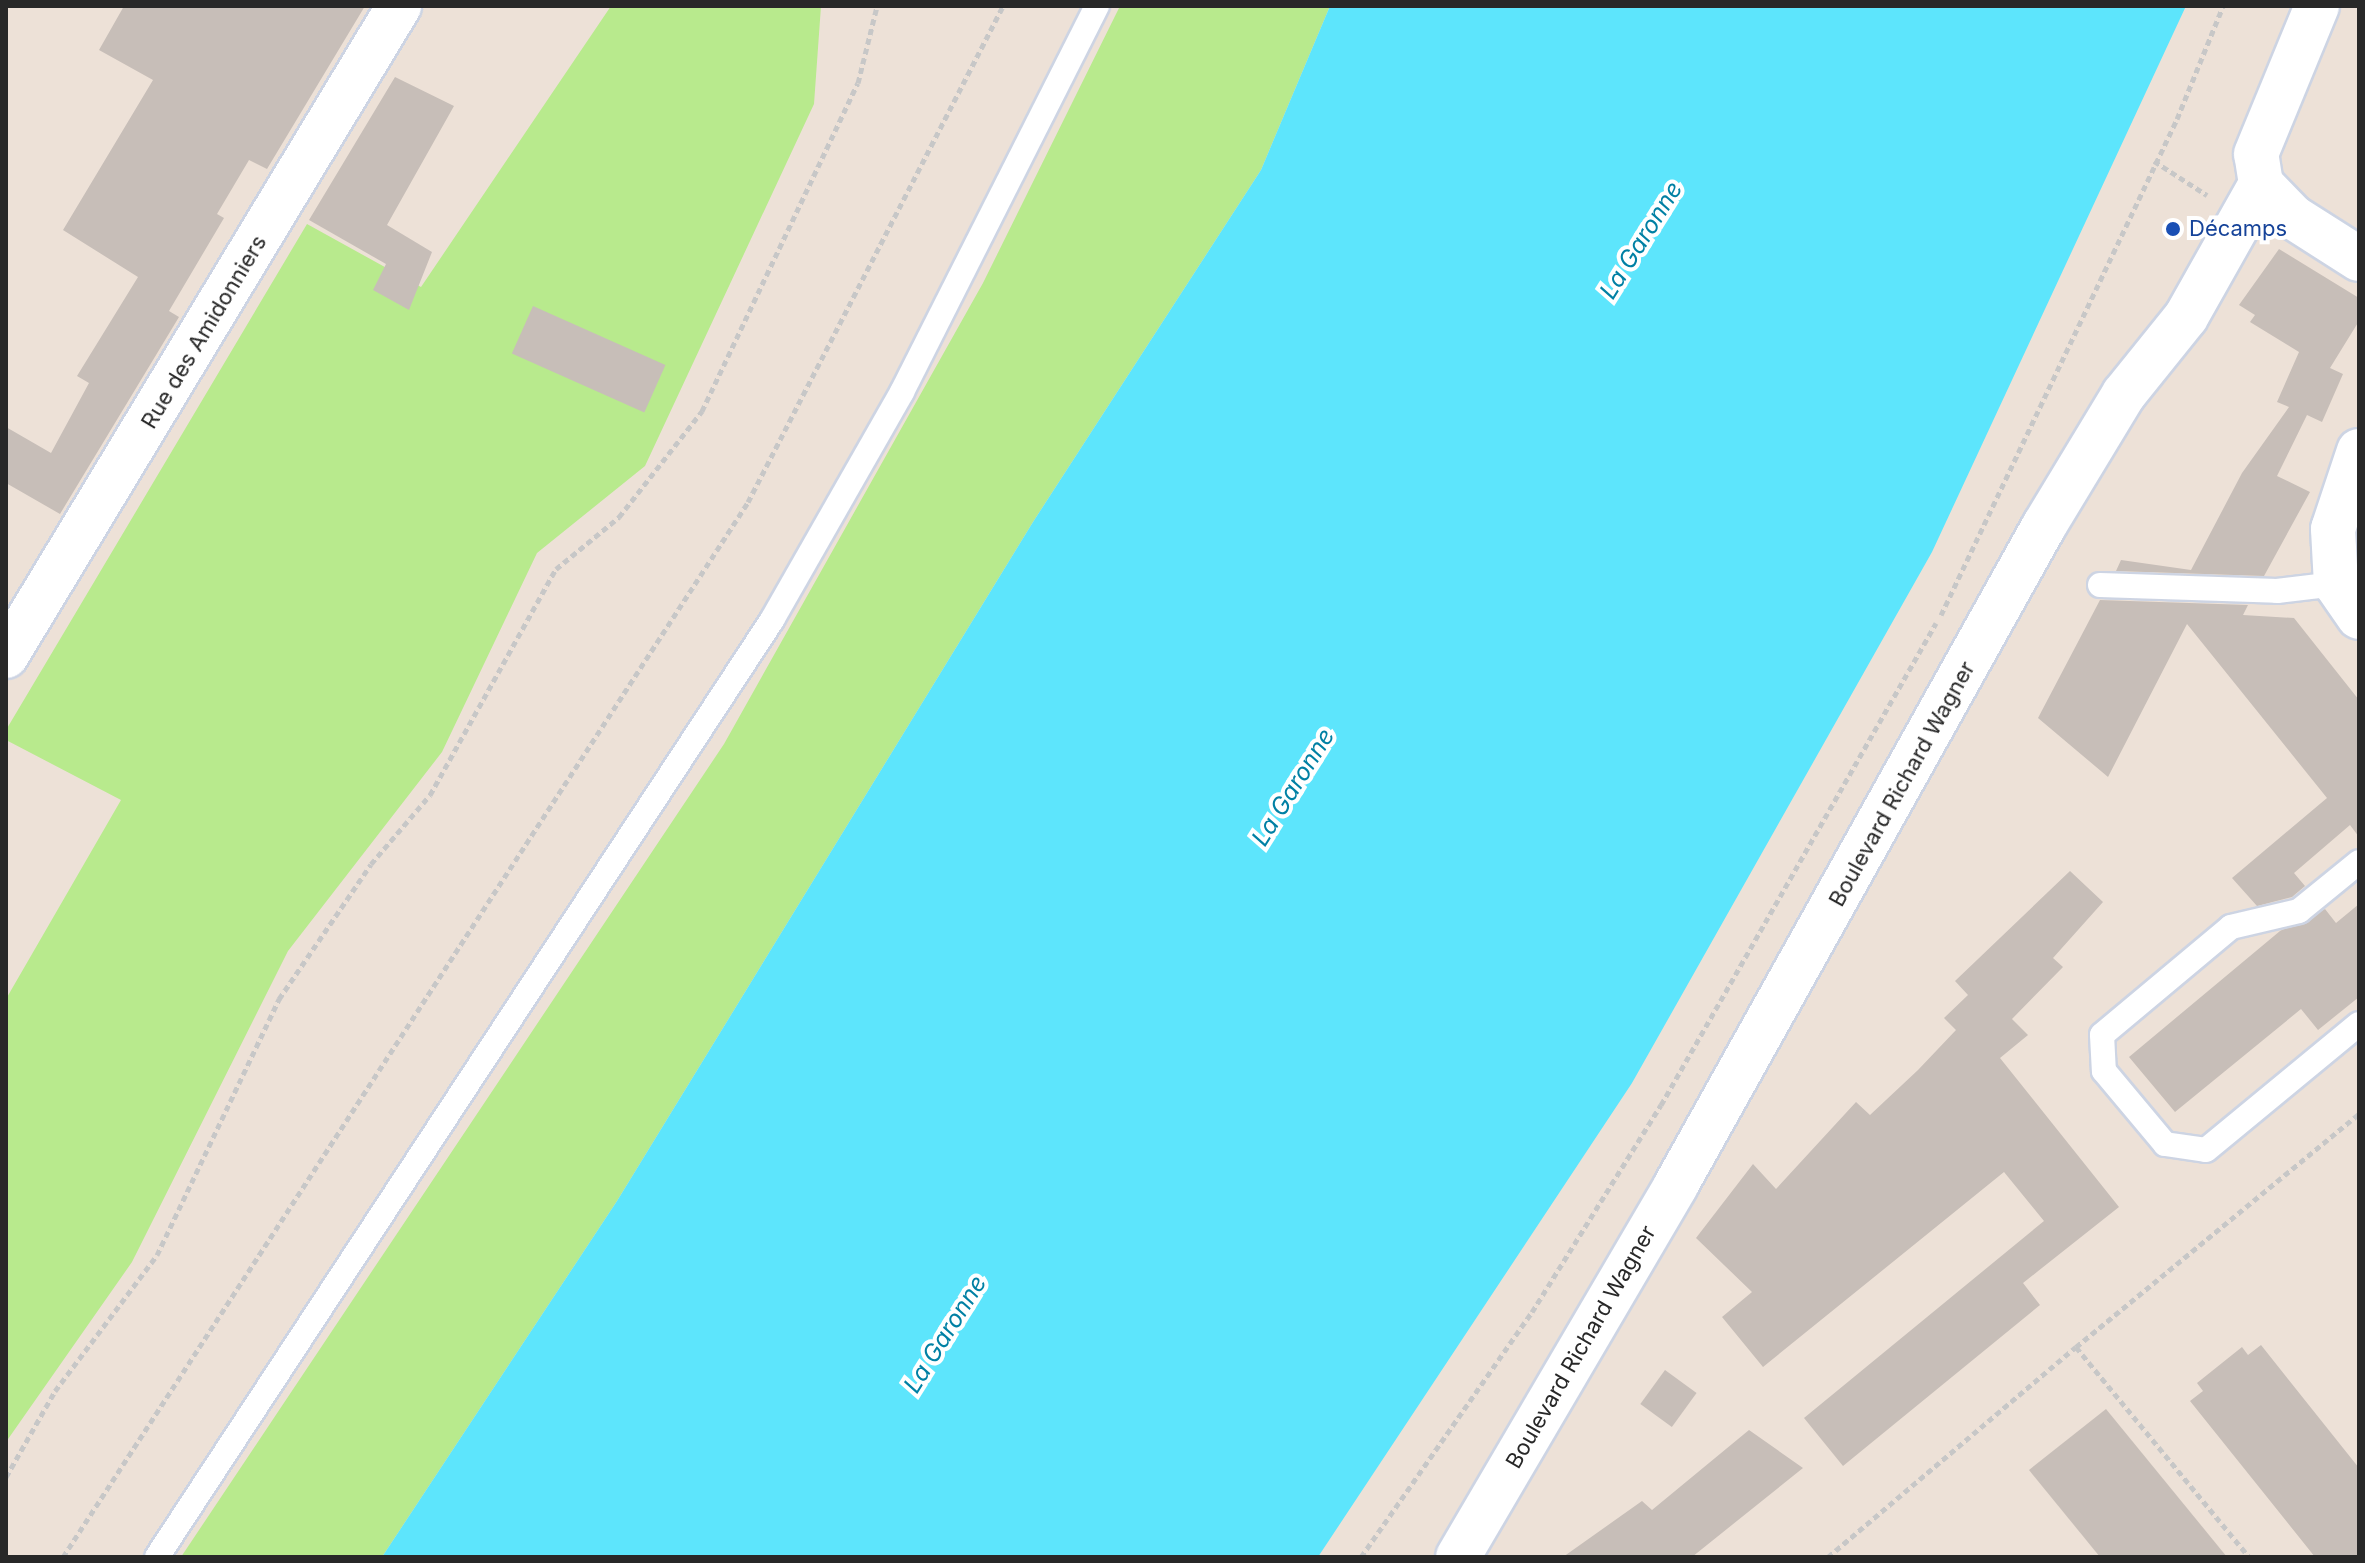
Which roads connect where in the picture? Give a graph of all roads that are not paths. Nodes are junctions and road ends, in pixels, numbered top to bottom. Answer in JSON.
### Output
{"nodes":[{"id":1,"x":399,"y":6,"type":"edge"},
{"id":2,"x":1097,"y":6,"type":"edge"},
{"id":3,"x":2317,"y":6,"type":"edge"},
{"id":4,"x":2261,"y":184,"type":"junction"},
{"id":5,"x":2359,"y":259,"type":"edge"},
{"id":6,"x":2359,"y":451,"type":"edge"},
{"id":7,"x":2100,"y":585,"type":"dead end"},
{"id":8,"x":2348,"y":600,"type":"edge"},
{"id":9,"x":6,"y":656,"type":"edge"},
{"id":10,"x":2359,"y":862,"type":"edge"},
{"id":11,"x":2359,"y":1024,"type":"edge"},
{"id":12,"x":157,"y":1557,"type":"edge"},
{"id":13,"x":1458,"y":1557,"type":"edge"}],
"edges":[{"from":1,"to":9,"type":"street","name":"Rue des Amidonniers"},
{"from":2,"to":12,"type":"lane"},
{"from":3,"to":4,"type":"street"},
{"from":4,"to":5,"type":"street"},
{"from":4,"to":13,"type":"street","name":"Boulevard Richard Wagner"},
{"from":6,"to":8,"type":"street"},
{"from":7,"to":8,"type":"lane"},
{"from":10,"to":11,"type":"lane"}]}
